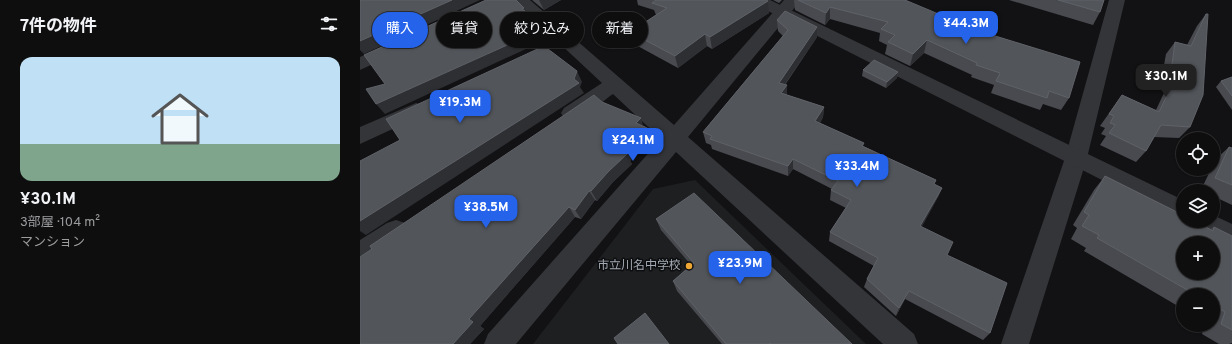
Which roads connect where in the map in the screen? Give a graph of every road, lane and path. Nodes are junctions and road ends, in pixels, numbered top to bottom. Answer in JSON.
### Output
{"nodes":[{"id":1,"x":522,"y":0,"type":"edge"},
{"id":2,"x":758,"y":0,"type":"edge"},
{"id":3,"x":1117,"y":0,"type":"edge"},
{"id":4,"x":788,"y":6,"type":"edge"},
{"id":5,"x":394,"y":48,"type":"edge"},
{"id":6,"x":360,"y":64,"type":"edge"},
{"id":7,"x":614,"y":84,"type":"junction"},
{"id":8,"x":431,"y":103,"type":"edge"},
{"id":9,"x":556,"y":123,"type":"edge"},
{"id":10,"x":360,"y":136,"type":"edge"},
{"id":11,"x":676,"y":138,"type":"junction"},
{"id":12,"x":1076,"y":158,"type":"junction"},
{"id":13,"x":1176,"y":208,"type":"edge"},
{"id":14,"x":412,"y":219,"type":"edge"},
{"id":15,"x":1217,"y":228,"type":"edge"},
{"id":16,"x":1232,"y":236,"type":"edge"},
{"id":17,"x":360,"y":254,"type":"edge"},
{"id":18,"x":498,"y":344,"type":"edge"},
{"id":19,"x":904,"y":344,"type":"edge"},
{"id":20,"x":1015,"y":344,"type":"edge"}],
"edges":[{"from":1,"to":7,"type":"street"},
{"from":2,"to":4,"type":"street"},
{"from":3,"to":12,"type":"street"},
{"from":4,"to":11,"type":"street"},
{"from":4,"to":12,"type":"street"},
{"from":5,"to":6,"type":"street"},
{"from":7,"to":9,"type":"street"},
{"from":7,"to":11,"type":"street"},
{"from":8,"to":10,"type":"street"},
{"from":11,"to":18,"type":"street"},
{"from":11,"to":19,"type":"street"},
{"from":12,"to":13,"type":"street"},
{"from":12,"to":20,"type":"street"},
{"from":14,"to":17,"type":"street"},
{"from":15,"to":16,"type":"street"}]}
